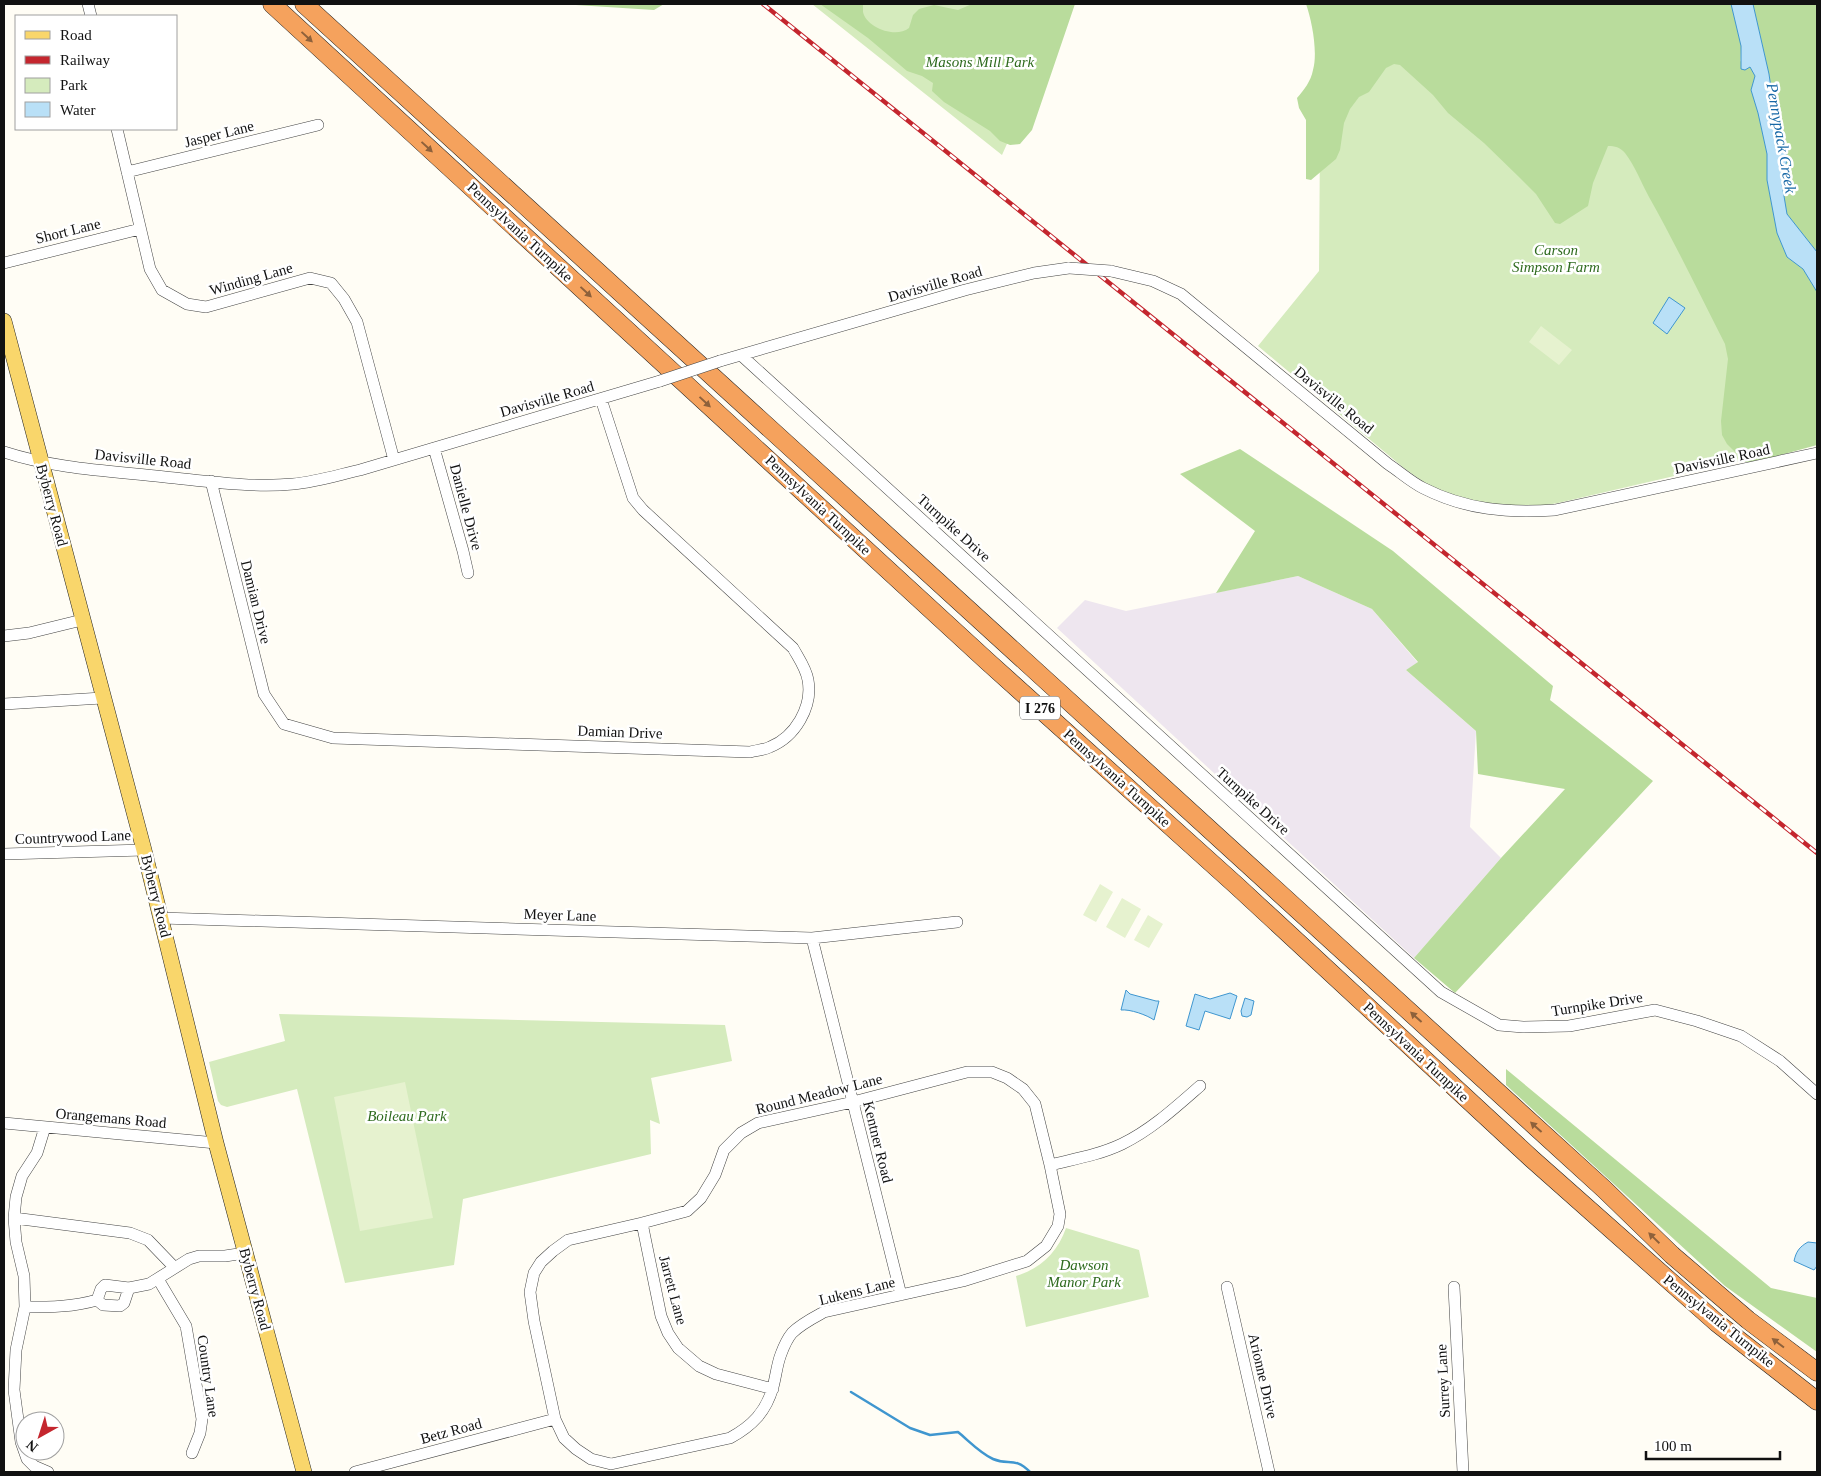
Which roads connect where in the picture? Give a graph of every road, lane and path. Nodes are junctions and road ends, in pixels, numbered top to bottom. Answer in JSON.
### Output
{"nodes":[{"id":1,"x":272,"y":4,"type":"edge"},
{"id":2,"x":304,"y":4,"type":"edge"},
{"id":3,"x":318,"y":125,"type":"dead end"},
{"id":4,"x":117,"y":130,"type":"edge"},
{"id":5,"x":127,"y":172,"type":"junction"},
{"id":6,"x":140,"y":229,"type":"junction"},
{"id":7,"x":4,"y":263,"type":"edge"},
{"id":8,"x":4,"y":321,"type":"edge"},
{"id":9,"x":742,"y":356,"type":"junction"},
{"id":10,"x":601,"y":400,"type":"junction"},
{"id":11,"x":434,"y":448,"type":"junction"},
{"id":12,"x":4,"y":452,"type":"edge"},
{"id":13,"x":1817,"y":453,"type":"edge"},
{"id":14,"x":394,"y":460,"type":"junction"},
{"id":15,"x":40,"y":462,"type":"junction"},
{"id":16,"x":211,"y":481,"type":"junction"},
{"id":17,"x":468,"y":573,"type":"dead end"},
{"id":18,"x":82,"y":620,"type":"junction"},
{"id":19,"x":4,"y":636,"type":"edge"},
{"id":20,"x":102,"y":698,"type":"junction"},
{"id":21,"x":4,"y":704,"type":"edge"},
{"id":22,"x":144,"y":850,"type":"junction"},
{"id":23,"x":4,"y":854,"type":"edge"},
{"id":24,"x":161,"y":918,"type":"junction"},
{"id":25,"x":957,"y":922,"type":"dead end"},
{"id":26,"x":812,"y":938,"type":"junction"},
{"id":27,"x":1200,"y":1086,"type":"dead end"},
{"id":28,"x":1817,"y":1094,"type":"edge"},
{"id":29,"x":853,"y":1102,"type":"junction"},
{"id":30,"x":4,"y":1123,"type":"edge"},
{"id":31,"x":45,"y":1127,"type":"junction"},
{"id":32,"x":216,"y":1143,"type":"junction"},
{"id":33,"x":1050,"y":1165,"type":"junction"},
{"id":34,"x":14,"y":1218,"type":"junction"},
{"id":35,"x":642,"y":1223,"type":"junction"},
{"id":36,"x":246,"y":1252,"type":"junction"},
{"id":37,"x":174,"y":1267,"type":"junction"},
{"id":38,"x":158,"y":1279,"type":"junction"},
{"id":39,"x":1227,"y":1287,"type":"dead end"},
{"id":40,"x":129,"y":1288,"type":"junction"},
{"id":41,"x":1454,"y":1288,"type":"dead end"},
{"id":42,"x":901,"y":1295,"type":"junction"},
{"id":43,"x":97,"y":1300,"type":"junction"},
{"id":44,"x":25,"y":1306,"type":"junction"},
{"id":45,"x":1817,"y":1372,"type":"edge"},
{"id":46,"x":773,"y":1389,"type":"junction"},
{"id":47,"x":1817,"y":1401,"type":"edge"},
{"id":48,"x":555,"y":1419,"type":"junction"},
{"id":49,"x":192,"y":1453,"type":"dead end"},
{"id":50,"x":48,"y":1472,"type":"edge"},
{"id":51,"x":304,"y":1472,"type":"edge"},
{"id":52,"x":355,"y":1472,"type":"edge"},
{"id":53,"x":1269,"y":1472,"type":"edge"},
{"id":54,"x":1463,"y":1472,"type":"edge"}],
"edges":[{"from":1,"to":47,"type":"highway","name":"Pennsylvania Turnpike","number":"I 276","one_way":true},
{"from":45,"to":2,"type":"highway","name":"Pennsylvania Turnpike","number":"I 276","one_way":true},
{"from":3,"to":5,"type":"street","name":"Jasper Lane"},
{"from":4,"to":5,"type":"street","name":"Winding Lane"},
{"from":5,"to":6,"type":"street","name":"Winding Lane"},
{"from":6,"to":7,"type":"street","name":"Short Lane"},
{"from":6,"to":14,"type":"street","name":"Winding Lane"},
{"from":8,"to":15,"type":"main road","name":"Byberry Road"},
{"from":9,"to":10,"type":"street","name":"Davisville Road","bridge":true},
{"from":9,"to":13,"type":"street","name":"Davisville Road","bridge":true},
{"from":9,"to":28,"type":"street","name":"Turnpike Drive"},
{"from":10,"to":11,"type":"street","name":"Davisville Road"},
{"from":10,"to":16,"type":"street","name":"Damian Drive"},
{"from":11,"to":14,"type":"street","name":"Davisville Road"},
{"from":11,"to":17,"type":"street","name":"Danielle Drive"},
{"from":12,"to":15,"type":"street","name":"Davisville Road"},
{"from":14,"to":16,"type":"street","name":"Davisville Road"},
{"from":15,"to":16,"type":"street","name":"Davisville Road"},
{"from":15,"to":18,"type":"main road","name":"Byberry Road"},
{"from":18,"to":19,"type":"street"},
{"from":18,"to":20,"type":"main road","name":"Byberry Road"},
{"from":20,"to":21,"type":"street"},
{"from":20,"to":22,"type":"main road","name":"Byberry Road"},
{"from":22,"to":23,"type":"street","name":"Countrywood Lane"},
{"from":22,"to":24,"type":"main road","name":"Byberry Road"},
{"from":24,"to":26,"type":"street","name":"Meyer Lane"},
{"from":24,"to":32,"type":"main road","name":"Byberry Road"},
{"from":25,"to":26,"type":"street","name":"Meyer Lane"},
{"from":26,"to":29,"type":"street","name":"Kentner Road"},
{"from":27,"to":33,"type":"street"},
{"from":29,"to":33,"type":"street","name":"Round Meadow Lane"},
{"from":29,"to":35,"type":"street","name":"Round Meadow Lane"},
{"from":29,"to":42,"type":"street","name":"Kentner Road"},
{"from":30,"to":31,"type":"street","name":"Orangemans Road"},
{"from":31,"to":32,"type":"street","name":"Orangemans Road"},
{"from":31,"to":34,"type":"street"},
{"from":32,"to":36,"type":"main road","name":"Byberry Road"},
{"from":33,"to":42,"type":"street","name":"Lukens Lane"},
{"from":34,"to":37,"type":"street"},
{"from":34,"to":44,"type":"street"},
{"from":35,"to":46,"type":"street","name":"Jarrett Lane"},
{"from":35,"to":48,"type":"street","name":"Round Meadow Lane"},
{"from":36,"to":37,"type":"street"},
{"from":36,"to":51,"type":"main road","name":"Byberry Road"},
{"from":37,"to":38,"type":"street"},
{"from":38,"to":40,"type":"street"},
{"from":38,"to":49,"type":"street","name":"Country Lane"},
{"from":39,"to":53,"type":"street","name":"Arionne Drive"},
{"from":40,"to":43,"type":"street"},
{"from":40,"to":43,"type":"street"},
{"from":41,"to":54,"type":"street","name":"Surrey Lane"},
{"from":42,"to":46,"type":"street","name":"Lukens Lane"},
{"from":43,"to":44,"type":"street"},
{"from":44,"to":50,"type":"street"},
{"from":46,"to":48,"type":"street","name":"Lukens Lane"},
{"from":48,"to":52,"type":"street","name":"Betz Road"}]}
